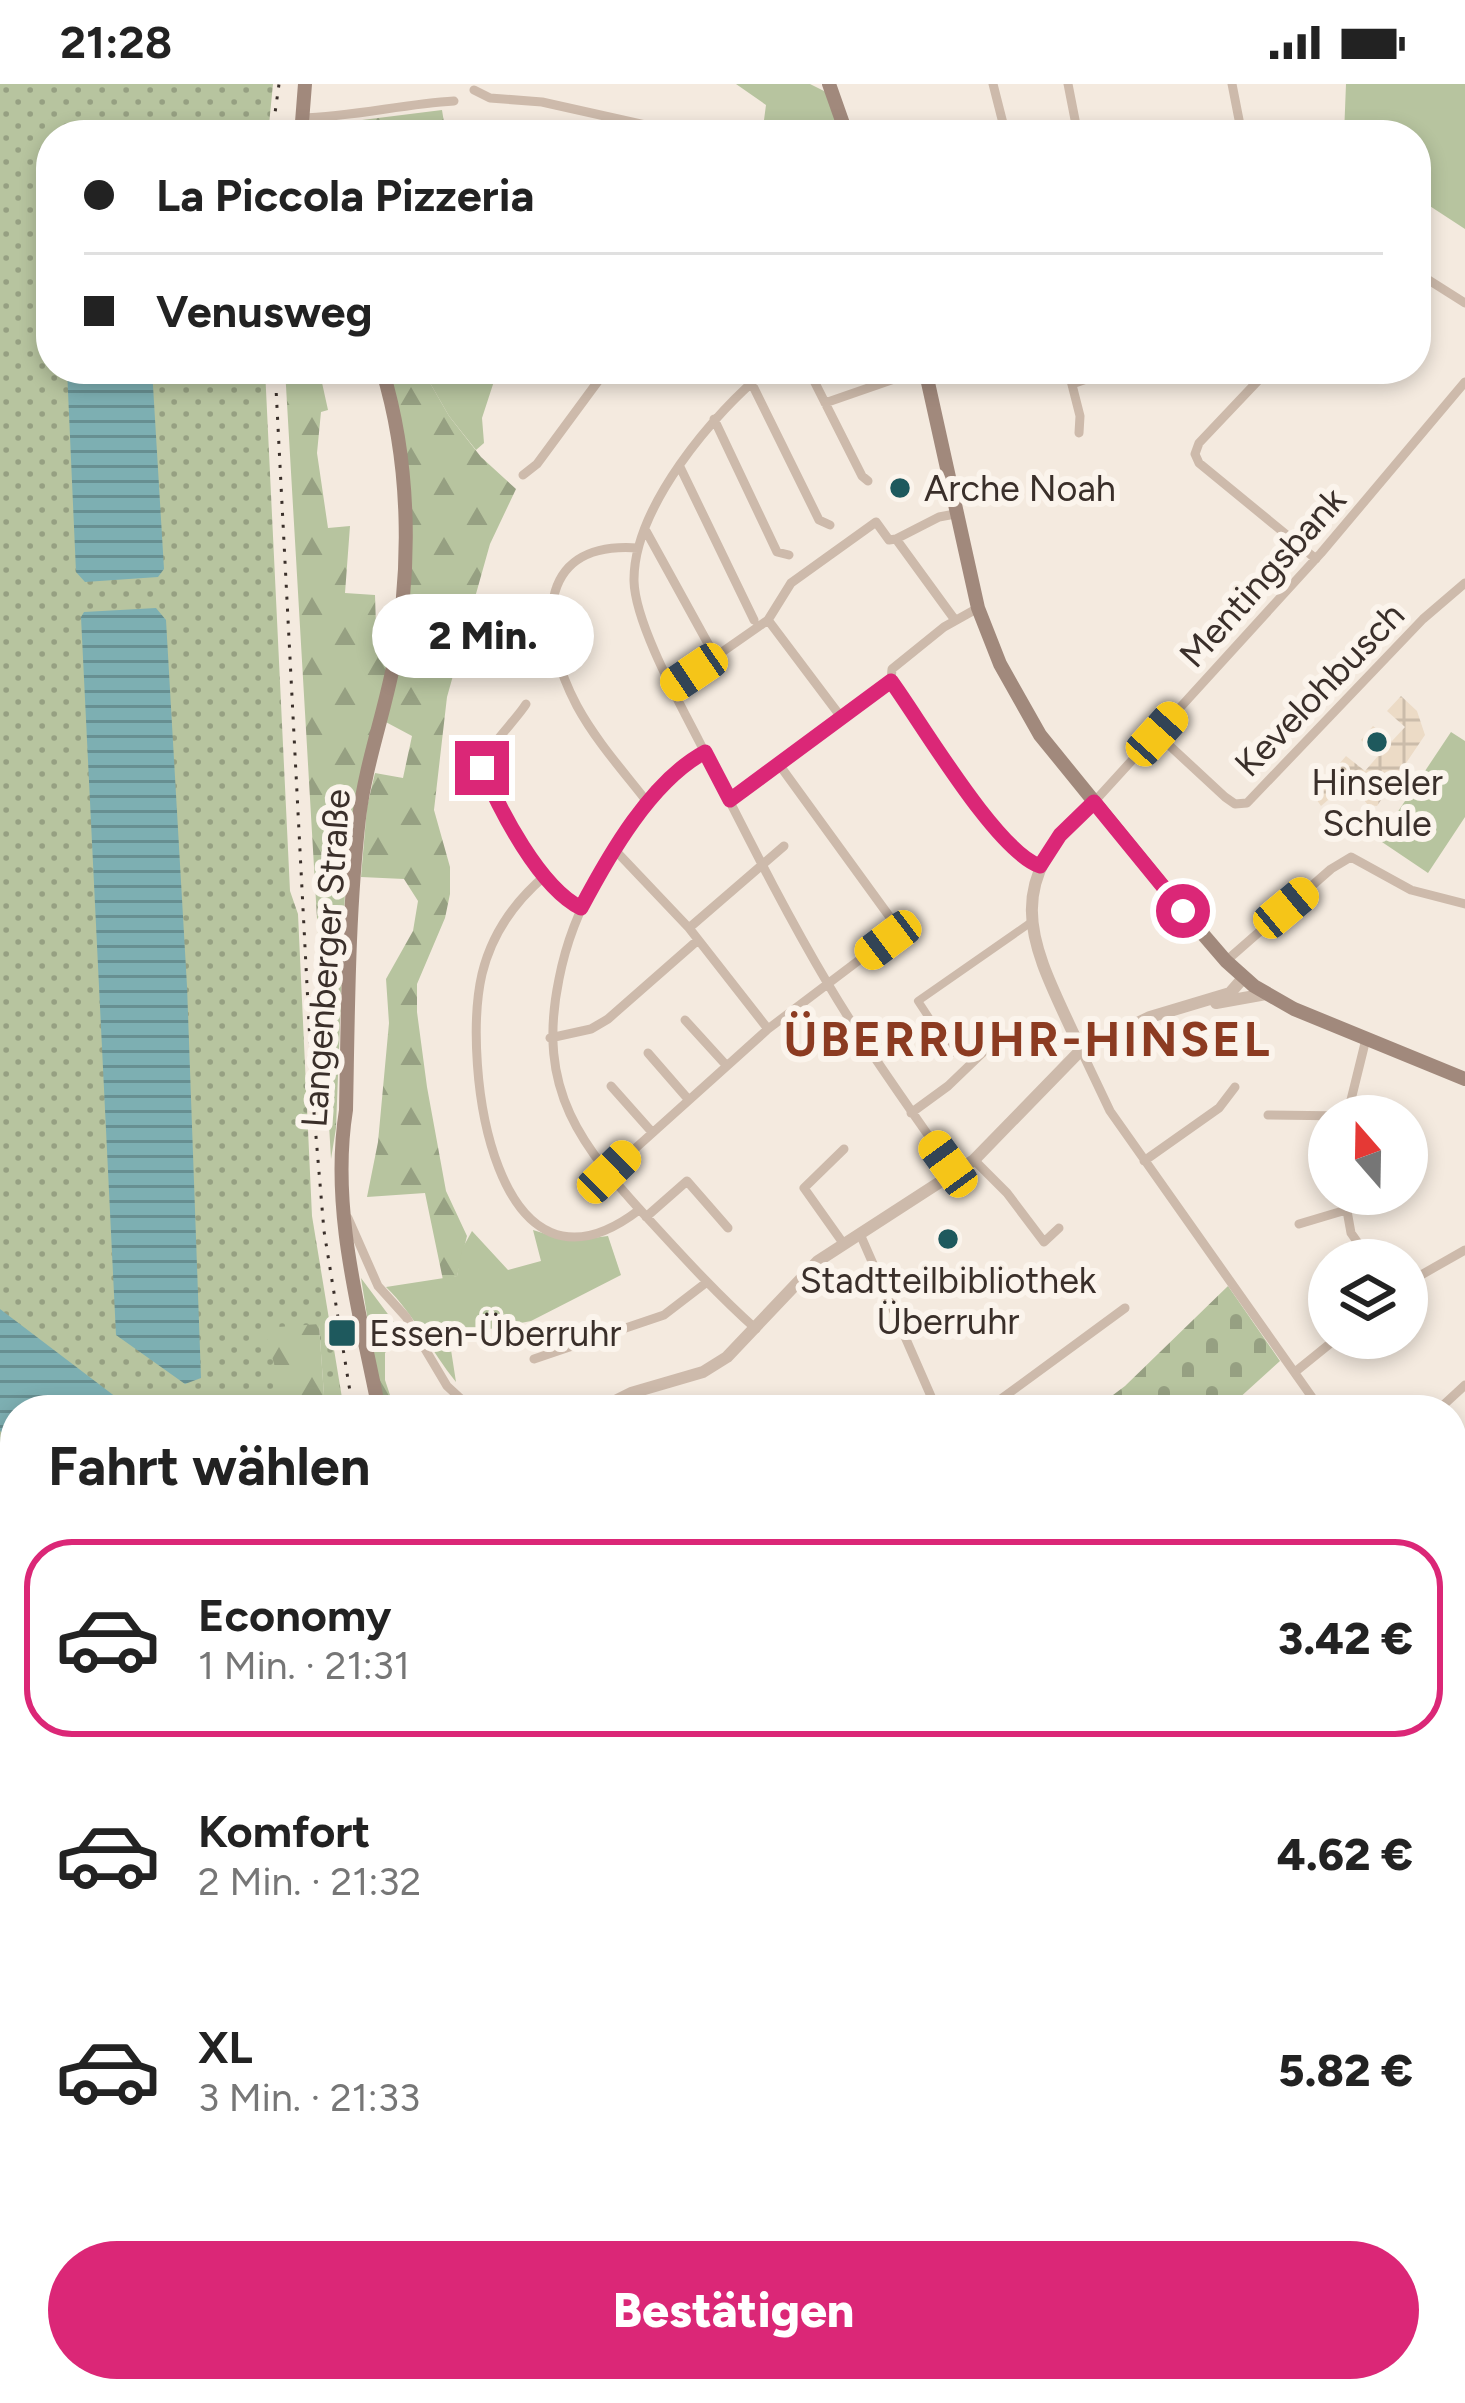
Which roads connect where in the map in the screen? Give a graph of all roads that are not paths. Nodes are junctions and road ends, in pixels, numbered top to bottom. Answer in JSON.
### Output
{"nodes":[{"id":1,"x":305,"y":84,"type":"edge"},
{"id":2,"x":829,"y":84,"type":"edge"},
{"id":3,"x":993,"y":84,"type":"edge"},
{"id":4,"x":1068,"y":84,"type":"edge"},
{"id":5,"x":1232,"y":84,"type":"edge"},
{"id":6,"x":473,"y":91,"type":"dead end"},
{"id":7,"x":454,"y":101,"type":"dead end"},
{"id":8,"x":301,"y":118,"type":"joint"},
{"id":9,"x":614,"y":120,"type":"edge"},
{"id":10,"x":842,"y":120,"type":"edge"},
{"id":11,"x":1002,"y":120,"type":"edge"},
{"id":12,"x":1075,"y":120,"type":"edge"},
{"id":13,"x":1239,"y":120,"type":"edge"},
{"id":14,"x":1431,"y":281,"type":"edge"},
{"id":15,"x":1465,"y":303,"type":"edge"},
{"id":16,"x":1465,"y":382,"type":"edge"},
{"id":17,"x":385,"y":384,"type":"edge"},
{"id":18,"x":597,"y":384,"type":"edge"},
{"id":19,"x":750,"y":384,"type":"edge"},
{"id":20,"x":753,"y":384,"type":"edge"},
{"id":21,"x":816,"y":384,"type":"edge"},
{"id":22,"x":880,"y":384,"type":"edge"},
{"id":23,"x":927,"y":384,"type":"edge"},
{"id":24,"x":1072,"y":384,"type":"edge"},
{"id":25,"x":1255,"y":384,"type":"edge"},
{"id":26,"x":825,"y":403,"type":"junction"},
{"id":27,"x":715,"y":419,"type":"junction"},
{"id":28,"x":1079,"y":433,"type":"dead end"},
{"id":29,"x":680,"y":467,"type":"junction"},
{"id":30,"x":523,"y":475,"type":"dead end"},
{"id":31,"x":868,"y":481,"type":"dead end"},
{"id":32,"x":955,"y":514,"type":"junction"},
{"id":33,"x":830,"y":525,"type":"dead end"},
{"id":34,"x":646,"y":531,"type":"junction"},
{"id":35,"x":896,"y":539,"type":"junction"},
{"id":36,"x":638,"y":548,"type":"junction"},
{"id":37,"x":789,"y":555,"type":"dead end"},
{"id":38,"x":1316,"y":559,"type":"junction"},
{"id":39,"x":1465,"y":583,"type":"edge"},
{"id":40,"x":978,"y":608,"type":"junction"},
{"id":41,"x":754,"y":620,"type":"dead end"},
{"id":42,"x":768,"y":620,"type":"junction"},
{"id":43,"x":955,"y":620,"type":"junction"},
{"id":44,"x":711,"y":649,"type":"dead end"},
{"id":45,"x":891,"y":681,"type":"junction"},
{"id":46,"x":672,"y":687,"type":"junction"},
{"id":47,"x":526,"y":704,"type":"dead end"},
{"id":48,"x":841,"y":717,"type":"junction"},
{"id":49,"x":1157,"y":734,"type":"junction"},
{"id":50,"x":705,"y":752,"type":"junction"},
{"id":51,"x":778,"y":763,"type":"junction"},
{"id":52,"x":730,"y":800,"type":"junction"},
{"id":53,"x":1094,"y":802,"type":"junction"},
{"id":54,"x":648,"y":803,"type":"junction"},
{"id":55,"x":784,"y":846,"type":"dead end"},
{"id":56,"x":614,"y":849,"type":"junction"},
{"id":57,"x":762,"y":864,"type":"junction"},
{"id":58,"x":1040,"y":866,"type":"junction"},
{"id":59,"x":546,"y":874,"type":"junction"},
{"id":60,"x":1465,"y":904,"type":"edge"},
{"id":61,"x":581,"y":908,"type":"junction"},
{"id":62,"x":1030,"y":923,"type":"junction"},
{"id":63,"x":689,"y":928,"type":"junction"},
{"id":64,"x":698,"y":940,"type":"junction"},
{"id":65,"x":1226,"y":961,"type":"junction"},
{"id":66,"x":1244,"y":977,"type":"junction"},
{"id":67,"x":828,"y":985,"type":"junction"},
{"id":68,"x":1266,"y":994,"type":"junction"},
{"id":69,"x":1209,"y":1000,"type":"junction"},
{"id":70,"x":686,"y":1020,"type":"dead end"},
{"id":71,"x":768,"y":1029,"type":"junction"},
{"id":72,"x":998,"y":1036,"type":"dead end"},
{"id":73,"x":550,"y":1038,"type":"junction"},
{"id":74,"x":1366,"y":1039,"type":"junction"},
{"id":75,"x":1082,"y":1050,"type":"junction"},
{"id":76,"x":648,"y":1053,"type":"dead end"},
{"id":77,"x":952,"y":1053,"type":"dead end"},
{"id":78,"x":726,"y":1065,"type":"junction"},
{"id":79,"x":1465,"y":1079,"type":"edge"},
{"id":80,"x":610,"y":1086,"type":"dead end"},
{"id":81,"x":1235,"y":1087,"type":"dead end"},
{"id":82,"x":1352,"y":1095,"type":"edge"},
{"id":83,"x":688,"y":1099,"type":"junction"},
{"id":84,"x":911,"y":1113,"type":"junction"},
{"id":85,"x":1268,"y":1115,"type":"dead end"},
{"id":86,"x":1308,"y":1116,"type":"edge"},
{"id":87,"x":651,"y":1131,"type":"junction"},
{"id":88,"x":844,"y":1149,"type":"dead end"},
{"id":89,"x":974,"y":1160,"type":"junction"},
{"id":90,"x":1144,"y":1161,"type":"junction"},
{"id":91,"x":609,"y":1172,"type":"junction"},
{"id":92,"x":955,"y":1174,"type":"junction"},
{"id":93,"x":341,"y":1202,"type":"junction"},
{"id":94,"x":643,"y":1213,"type":"junction"},
{"id":95,"x":1329,"y":1215,"type":"edge"},
{"id":96,"x":1299,"y":1224,"type":"dead end"},
{"id":97,"x":728,"y":1228,"type":"dead end"},
{"id":98,"x":1058,"y":1228,"type":"dead end"},
{"id":99,"x":860,"y":1234,"type":"junction"},
{"id":100,"x":843,"y":1243,"type":"junction"},
{"id":101,"x":1465,"y":1250,"type":"edge"},
{"id":102,"x":1428,"y":1270,"type":"edge"},
{"id":103,"x":706,"y":1282,"type":"junction"},
{"id":104,"x":1125,"y":1308,"type":"dead end"},
{"id":105,"x":756,"y":1329,"type":"junction"},
{"id":106,"x":534,"y":1359,"type":"dead end"},
{"id":107,"x":1311,"y":1359,"type":"edge"},
{"id":108,"x":1295,"y":1372,"type":"junction"},
{"id":109,"x":376,"y":1395,"type":"edge"},
{"id":110,"x":457,"y":1395,"type":"edge"},
{"id":111,"x":629,"y":1395,"type":"edge"},
{"id":112,"x":930,"y":1395,"type":"edge"},
{"id":113,"x":1006,"y":1395,"type":"edge"},
{"id":114,"x":1311,"y":1395,"type":"edge"}],
"edges":[{"from":1,"to":8,"type":"main road"},
{"from":2,"to":10,"type":"main road"},
{"from":3,"to":11,"type":"street"},
{"from":4,"to":12,"type":"street"},
{"from":5,"to":13,"type":"street"},
{"from":6,"to":9,"type":"street"},
{"from":7,"to":8,"type":"street"},
{"from":14,"to":15,"type":"street"},
{"from":16,"to":38,"type":"street","name":"Mentingsbank"},
{"from":17,"to":93,"type":"main road","name":"Langenberger Straße"},
{"from":18,"to":30,"type":"street"},
{"from":19,"to":27,"type":"street"},
{"from":20,"to":33,"type":"street"},
{"from":21,"to":26,"type":"street"},
{"from":22,"to":26,"type":"street"},
{"from":23,"to":32,"type":"main road"},
{"from":24,"to":28,"type":"street"},
{"from":25,"to":38,"type":"street"},
{"from":26,"to":31,"type":"street"},
{"from":27,"to":29,"type":"street"},
{"from":27,"to":37,"type":"street"},
{"from":29,"to":34,"type":"street"},
{"from":29,"to":41,"type":"street"},
{"from":32,"to":35,"type":"street"},
{"from":32,"to":40,"type":"main road"},
{"from":34,"to":36,"type":"street"},
{"from":34,"to":44,"type":"street"},
{"from":35,"to":42,"type":"street"},
{"from":35,"to":43,"type":"street"},
{"from":36,"to":46,"type":"street"},
{"from":36,"to":54,"type":"street"},
{"from":38,"to":49,"type":"street","name":"Mentingsbank"},
{"from":39,"to":49,"type":"street","name":"Kevelohbusch"},
{"from":40,"to":43,"type":"street"},
{"from":40,"to":53,"type":"main road"},
{"from":42,"to":46,"type":"street"},
{"from":42,"to":48,"type":"street"},
{"from":43,"to":45,"type":"street"},
{"from":45,"to":48,"type":"street"},
{"from":45,"to":58,"type":"street"},
{"from":46,"to":50,"type":"street"},
{"from":47,"to":59,"type":"street"},
{"from":48,"to":51,"type":"street"},
{"from":49,"to":53,"type":"street","name":"Mentingsbank"},
{"from":50,"to":52,"type":"street"},
{"from":50,"to":54,"type":"street"},
{"from":51,"to":52,"type":"street"},
{"from":51,"to":67,"type":"street"},
{"from":52,"to":57,"type":"street"},
{"from":53,"to":58,"type":"street"},
{"from":53,"to":65,"type":"main road"},
{"from":54,"to":56,"type":"street"},
{"from":55,"to":57,"type":"street"},
{"from":56,"to":61,"type":"street"},
{"from":56,"to":63,"type":"street"},
{"from":57,"to":63,"type":"street"},
{"from":57,"to":67,"type":"street"},
{"from":58,"to":62,"type":"street"},
{"from":59,"to":61,"type":"street"},
{"from":59,"to":94,"type":"street"},
{"from":60,"to":65,"type":"street"},
{"from":61,"to":73,"type":"street"},
{"from":62,"to":75,"type":"street"},
{"from":62,"to":77,"type":"street"},
{"from":63,"to":64,"type":"street"},
{"from":64,"to":71,"type":"street"},
{"from":64,"to":73,"type":"street"},
{"from":65,"to":66,"type":"main road"},
{"from":66,"to":68,"type":"main road"},
{"from":66,"to":69,"type":"street"},
{"from":67,"to":71,"type":"street"},
{"from":67,"to":84,"type":"street"},
{"from":68,"to":69,"type":"street"},
{"from":68,"to":74,"type":"main road"},
{"from":69,"to":75,"type":"street"},
{"from":70,"to":78,"type":"street"},
{"from":71,"to":78,"type":"street"},
{"from":72,"to":84,"type":"street"},
{"from":73,"to":91,"type":"street"},
{"from":74,"to":79,"type":"main road"},
{"from":74,"to":82,"type":"street"},
{"from":75,"to":89,"type":"street"},
{"from":75,"to":90,"type":"street"},
{"from":76,"to":83,"type":"street"},
{"from":78,"to":83,"type":"street"},
{"from":80,"to":87,"type":"street"},
{"from":81,"to":90,"type":"street"},
{"from":83,"to":87,"type":"street"},
{"from":84,"to":92,"type":"street"},
{"from":85,"to":86,"type":"street"},
{"from":87,"to":91,"type":"street"},
{"from":88,"to":100,"type":"street"},
{"from":89,"to":92,"type":"street"},
{"from":89,"to":98,"type":"street"},
{"from":90,"to":108,"type":"street"},
{"from":91,"to":94,"type":"street"},
{"from":92,"to":99,"type":"street"},
{"from":93,"to":109,"type":"main road","name":"Langenberger Straße"},
{"from":93,"to":110,"type":"street"},
{"from":94,"to":97,"type":"street"},
{"from":94,"to":103,"type":"street"},
{"from":95,"to":96,"type":"street"},
{"from":99,"to":100,"type":"street"},
{"from":99,"to":112,"type":"street"},
{"from":100,"to":105,"type":"street"},
{"from":101,"to":102,"type":"street"},
{"from":103,"to":105,"type":"street"},
{"from":103,"to":106,"type":"street"},
{"from":104,"to":113,"type":"street"},
{"from":105,"to":111,"type":"street"},
{"from":107,"to":108,"type":"street"},
{"from":108,"to":114,"type":"street"}]}
